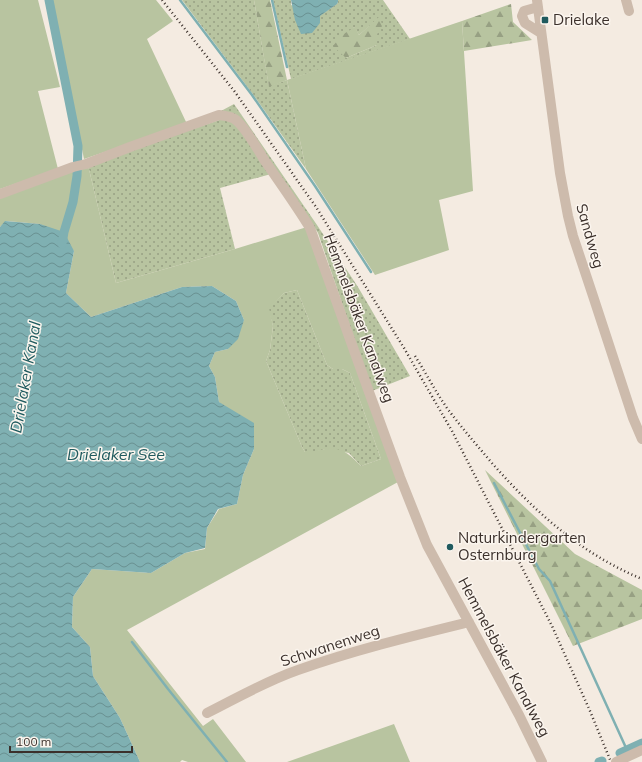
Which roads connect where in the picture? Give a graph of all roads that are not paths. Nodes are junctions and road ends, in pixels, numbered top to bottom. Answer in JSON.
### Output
{"nodes":[{"id":1,"x":626,"y":0,"type":"edge"},
{"id":2,"x":538,"y":4,"type":"edge"},
{"id":3,"x":629,"y":11,"type":"dead end"},
{"id":4,"x":542,"y":33,"type":"junction"},
{"id":5,"x":0,"y":194,"type":"edge"},
{"id":6,"x":642,"y":439,"type":"edge"},
{"id":7,"x":469,"y":622,"type":"junction"},
{"id":8,"x":207,"y":714,"type":"dead end"},
{"id":9,"x":642,"y":750,"type":"edge"},
{"id":10,"x":542,"y":762,"type":"edge"},
{"id":11,"x":616,"y":762,"type":"edge"}],
"edges":[{"from":1,"to":3,"type":"street"},
{"from":2,"to":4,"type":"street","name":"Sandweg"},
{"from":2,"to":4,"type":"street","name":"Sandweg"},
{"from":4,"to":6,"type":"street","name":"Sandweg"},
{"from":5,"to":7,"type":"street","name":"Hemmelsbäker Kanalweg"},
{"from":7,"to":8,"type":"street","name":"Schwanenweg"},
{"from":7,"to":10,"type":"street","name":"Hemmelsbäker Kanalweg"},
{"from":9,"to":11,"type":"street"}]}
